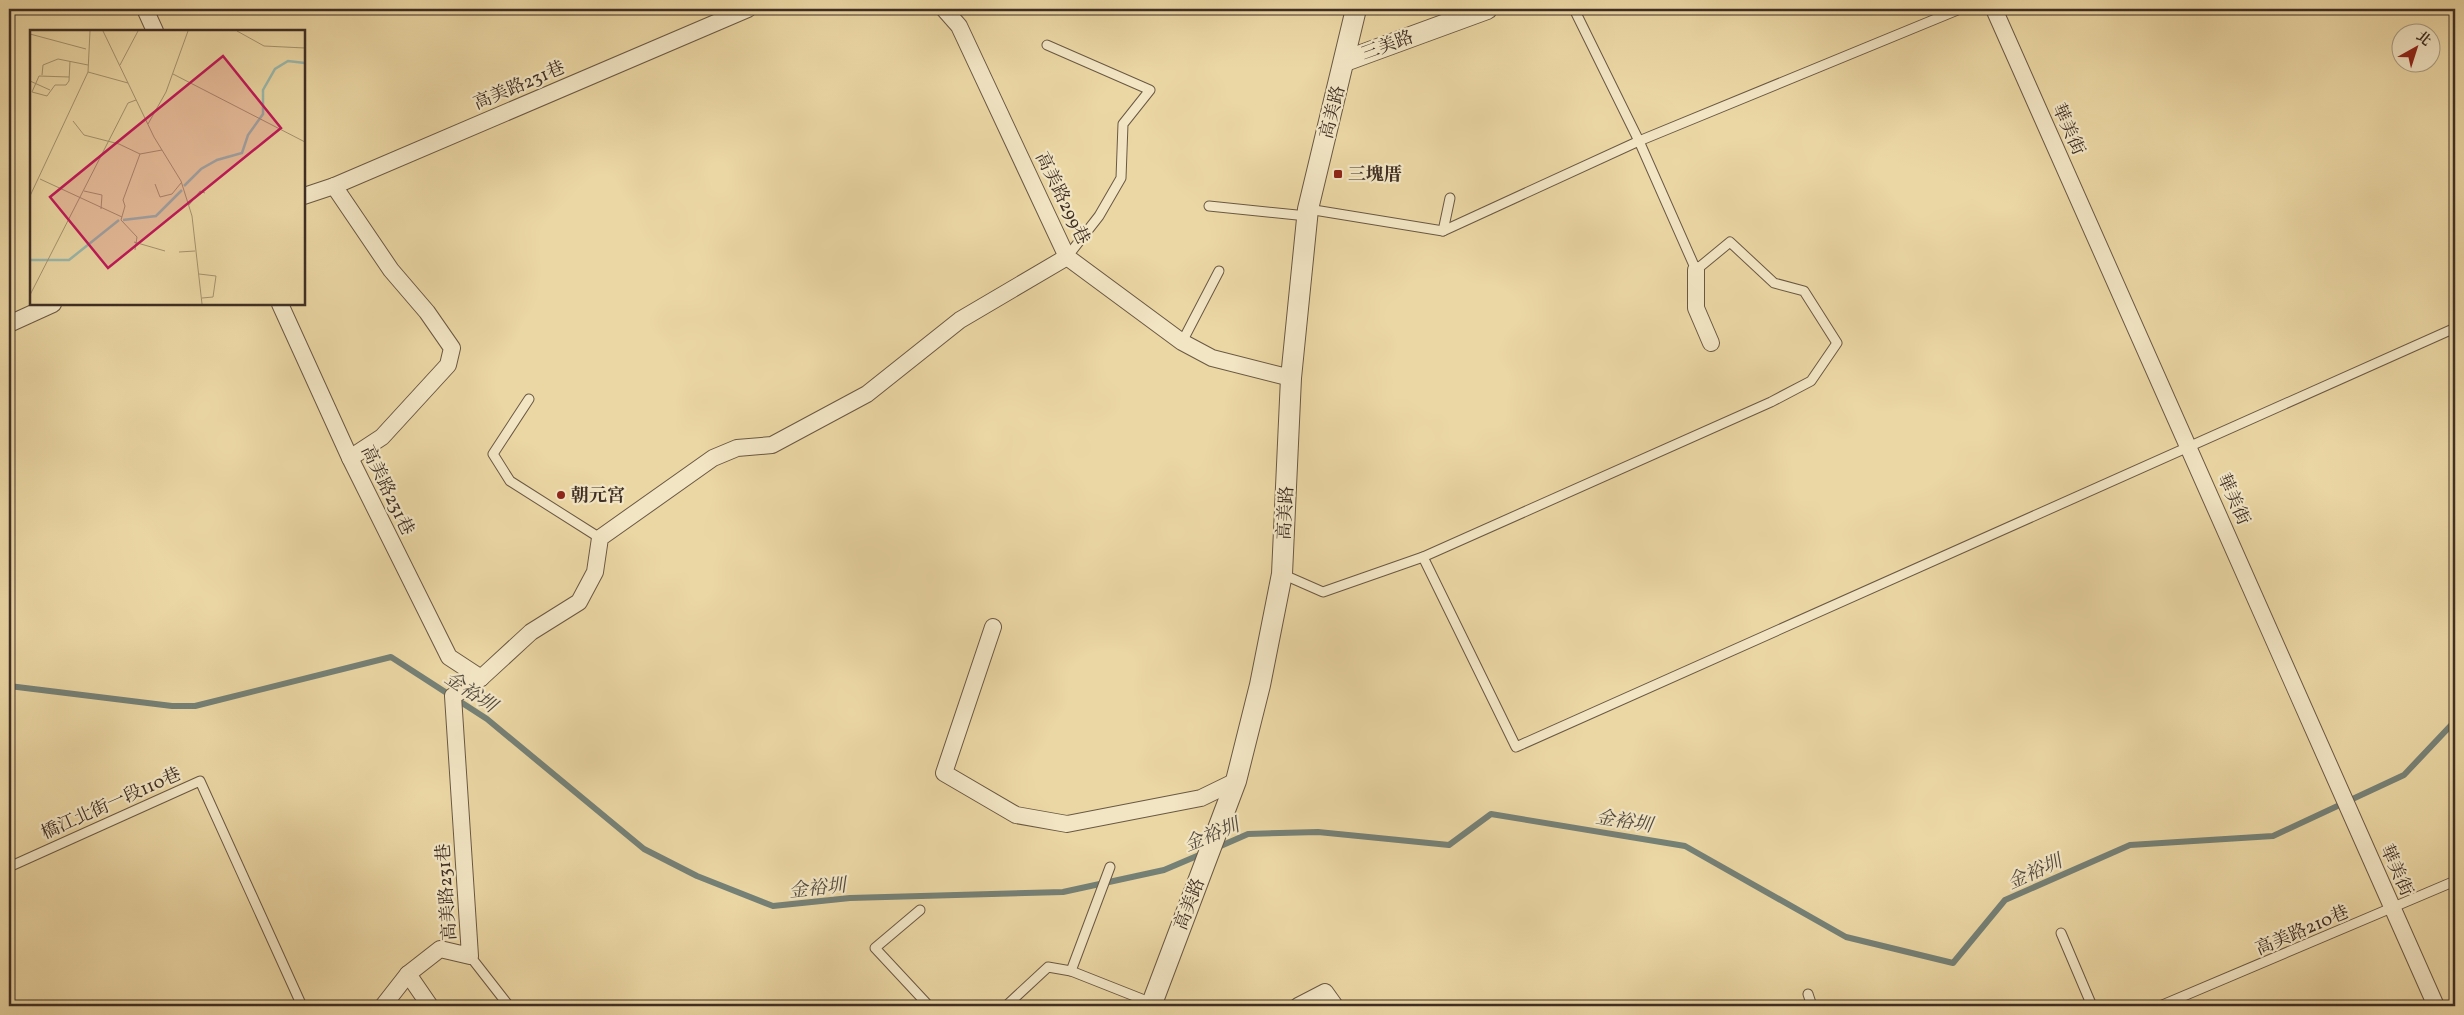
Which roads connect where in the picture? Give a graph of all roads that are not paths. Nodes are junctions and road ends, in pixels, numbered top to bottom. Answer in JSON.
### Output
{"nodes":[{"id":1,"x":145,"y":9,"type":"edge"},
{"id":2,"x":748,"y":9,"type":"edge"},
{"id":3,"x":944,"y":9,"type":"edge"},
{"id":4,"x":1356,"y":9,"type":"edge"},
{"id":5,"x":1487,"y":9,"type":"edge"},
{"id":6,"x":1574,"y":9,"type":"edge"},
{"id":7,"x":1960,"y":9,"type":"edge"},
{"id":8,"x":1994,"y":9,"type":"edge"},
{"id":9,"x":155,"y":30,"type":"edge"},
{"id":10,"x":1047,"y":45,"type":"dead end"},
{"id":11,"x":1345,"y":61,"type":"junction"},
{"id":12,"x":1639,"y":141,"type":"junction"},
{"id":13,"x":334,"y":186,"type":"junction"},
{"id":14,"x":305,"y":196,"type":"edge"},
{"id":15,"x":1450,"y":198,"type":"dead end"},
{"id":16,"x":1209,"y":206,"type":"dead end"},
{"id":17,"x":1308,"y":212,"type":"junction"},
{"id":18,"x":1443,"y":231,"type":"junction"},
{"id":19,"x":1067,"y":257,"type":"junction"},
{"id":20,"x":1696,"y":270,"type":"junction"},
{"id":21,"x":1219,"y":271,"type":"dead end"},
{"id":22,"x":51,"y":305,"type":"edge"},
{"id":23,"x":280,"y":305,"type":"edge"},
{"id":24,"x":9,"y":324,"type":"edge"},
{"id":25,"x":2455,"y":328,"type":"edge"},
{"id":26,"x":1182,"y":342,"type":"junction"},
{"id":27,"x":1711,"y":343,"type":"dead end"},
{"id":28,"x":1291,"y":378,"type":"junction"},
{"id":29,"x":529,"y":399,"type":"dead end"},
{"id":30,"x":2189,"y":446,"type":"junction"},
{"id":31,"x":350,"y":458,"type":"junction"},
{"id":32,"x":600,"y":538,"type":"junction"},
{"id":33,"x":1423,"y":557,"type":"junction"},
{"id":34,"x":1282,"y":574,"type":"junction"},
{"id":35,"x":993,"y":627,"type":"dead end"},
{"id":36,"x":481,"y":678,"type":"junction"},
{"id":37,"x":1236,"y":781,"type":"junction"},
{"id":38,"x":9,"y":867,"type":"edge"},
{"id":39,"x":1110,"y":867,"type":"dead end"},
{"id":40,"x":2455,"y":881,"type":"edge"},
{"id":41,"x":2393,"y":909,"type":"junction"},
{"id":42,"x":920,"y":910,"type":"dead end"},
{"id":43,"x":2061,"y":933,"type":"dead end"},
{"id":44,"x":470,"y":956,"type":"junction"},
{"id":45,"x":1071,"y":971,"type":"junction"},
{"id":46,"x":408,"y":974,"type":"junction"},
{"id":47,"x":1808,"y":994,"type":"dead end"},
{"id":48,"x":1151,"y":1005,"type":"edge"},
{"id":49,"x":302,"y":1006,"type":"edge"},
{"id":50,"x":383,"y":1006,"type":"edge"},
{"id":51,"x":430,"y":1006,"type":"edge"},
{"id":52,"x":508,"y":1006,"type":"edge"},
{"id":53,"x":929,"y":1006,"type":"edge"},
{"id":54,"x":1006,"y":1006,"type":"edge"},
{"id":55,"x":1298,"y":1006,"type":"edge"},
{"id":56,"x":1335,"y":1006,"type":"edge"},
{"id":57,"x":1812,"y":1006,"type":"edge"},
{"id":58,"x":2092,"y":1006,"type":"edge"},
{"id":59,"x":2160,"y":1006,"type":"edge"},
{"id":60,"x":2436,"y":1006,"type":"edge"}],
"edges":[{"from":1,"to":9,"type":"street"},
{"from":2,"to":13,"type":"street","name":"高美路231巷"},
{"from":3,"to":19,"type":"street","name":"高美路299巷"},
{"from":4,"to":11,"type":"street","name":"高美路"},
{"from":5,"to":11,"type":"street","name":"三美路"},
{"from":6,"to":12,"type":"lane"},
{"from":7,"to":12,"type":"lane"},
{"from":8,"to":30,"type":"street","name":"華美街"},
{"from":10,"to":19,"type":"lane"},
{"from":11,"to":17,"type":"street","name":"高美路"},
{"from":12,"to":18,"type":"lane"},
{"from":12,"to":20,"type":"lane"},
{"from":13,"to":14,"type":"street","name":"高美路231巷"},
{"from":13,"to":31,"type":"street"},
{"from":15,"to":18,"type":"lane"},
{"from":16,"to":17,"type":"lane"},
{"from":17,"to":18,"type":"lane"},
{"from":17,"to":28,"type":"street","name":"高美路"},
{"from":19,"to":26,"type":"street","name":"高美路299巷"},
{"from":19,"to":32,"type":"street"},
{"from":20,"to":27,"type":"street"},
{"from":20,"to":33,"type":"lane"},
{"from":21,"to":26,"type":"lane"},
{"from":22,"to":24,"type":"street"},
{"from":23,"to":31,"type":"street","name":"高美路231巷"},
{"from":25,"to":30,"type":"lane"},
{"from":26,"to":28,"type":"street","name":"高美路299巷"},
{"from":28,"to":34,"type":"street","name":"高美路"},
{"from":29,"to":32,"type":"lane"},
{"from":30,"to":33,"type":"lane"},
{"from":30,"to":41,"type":"street","name":"華美街"},
{"from":31,"to":36,"type":"street","name":"高美路231巷"},
{"from":32,"to":36,"type":"street","name":"高美路231巷"},
{"from":33,"to":34,"type":"lane"},
{"from":34,"to":37,"type":"street","name":"高美路"},
{"from":35,"to":37,"type":"street"},
{"from":36,"to":44,"type":"street","name":"高美路231巷"},
{"from":37,"to":48,"type":"street","name":"高美路"},
{"from":38,"to":49,"type":"lane","name":"橋江北街一段110巷"},
{"from":39,"to":45,"type":"lane"},
{"from":40,"to":41,"type":"lane","name":"高美路210巷"},
{"from":41,"to":59,"type":"lane","name":"高美路210巷"},
{"from":41,"to":60,"type":"street","name":"華美街"},
{"from":42,"to":53,"type":"lane"},
{"from":43,"to":58,"type":"lane"},
{"from":44,"to":46,"type":"street","name":"高美路231巷"},
{"from":44,"to":52,"type":"lane"},
{"from":45,"to":48,"type":"lane","name":"高美路"},
{"from":45,"to":54,"type":"lane","name":"高美路"},
{"from":46,"to":50,"type":"street","name":"高美路231巷"},
{"from":46,"to":51,"type":"street"},
{"from":47,"to":57,"type":"lane"},
{"from":55,"to":56,"type":"street"}]}
